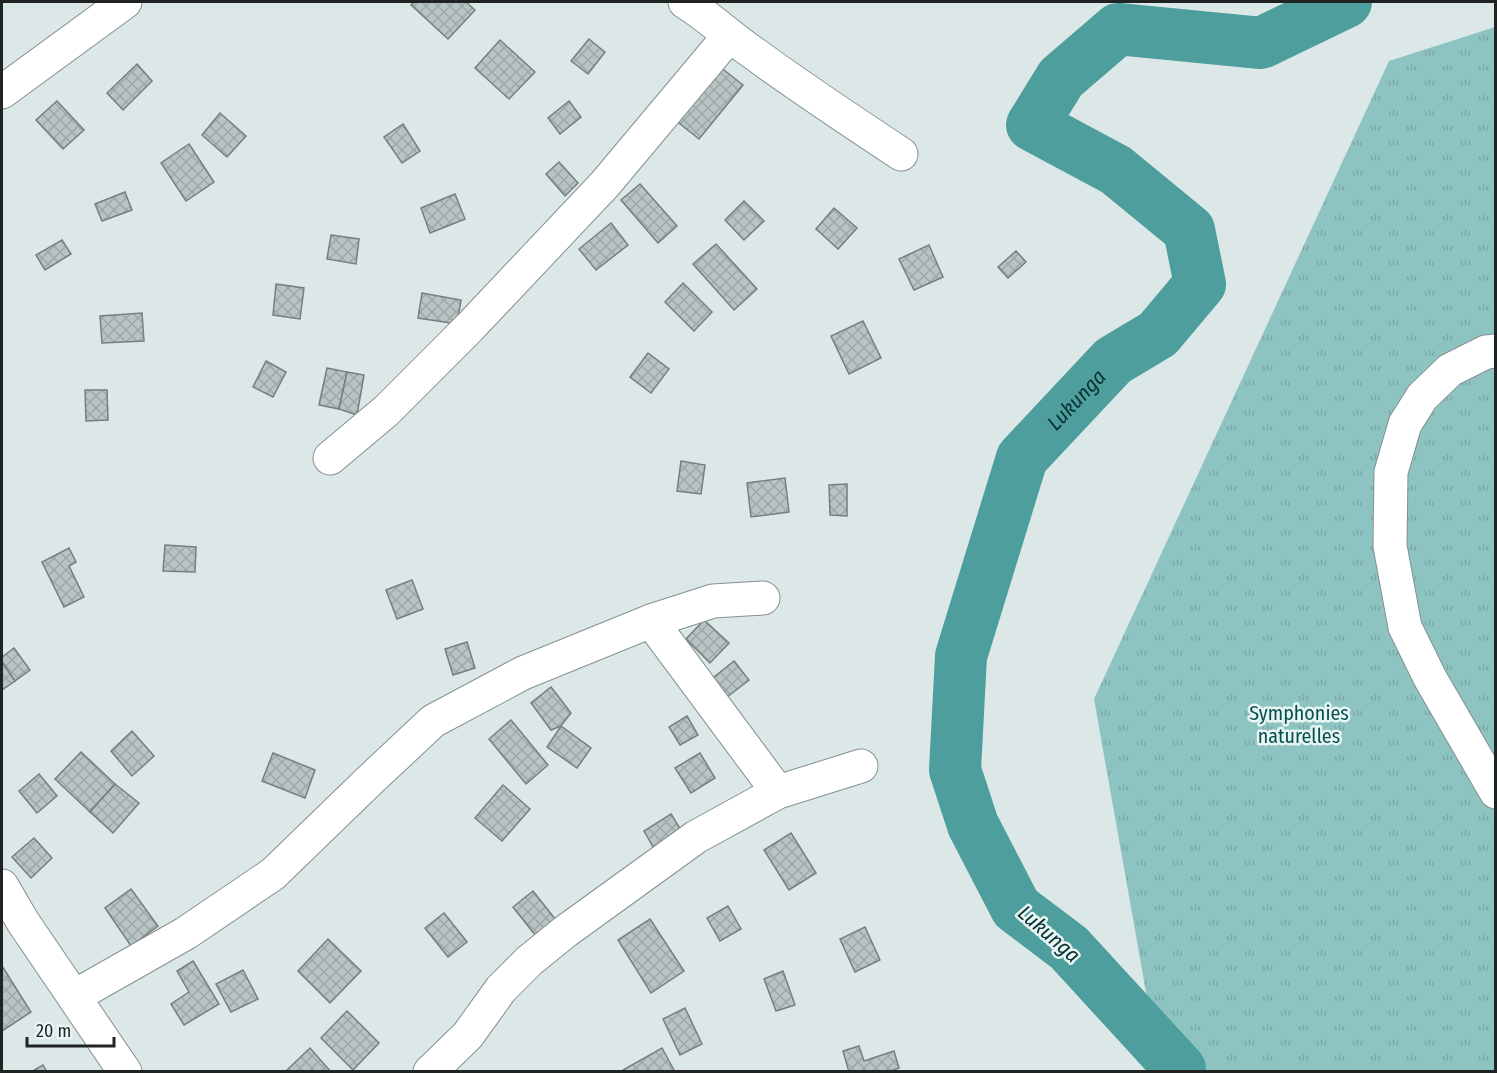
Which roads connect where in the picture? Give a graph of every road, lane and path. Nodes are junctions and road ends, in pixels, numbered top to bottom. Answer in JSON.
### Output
{"nodes":[{"id":1,"x":125,"y":2,"type":"edge"},
{"id":2,"x":686,"y":2,"type":"edge"},
{"id":3,"x":729,"y":36,"type":"junction"},
{"id":4,"x":2,"y":92,"type":"edge"},
{"id":5,"x":901,"y":154,"type":"dead end"},
{"id":6,"x":1496,"y":351,"type":"edge"},
{"id":7,"x":330,"y":458,"type":"dead end"},
{"id":8,"x":763,"y":598,"type":"dead end"},
{"id":9,"x":651,"y":621,"type":"junction"},
{"id":10,"x":861,"y":766,"type":"dead end"},
{"id":11,"x":778,"y":792,"type":"junction"},
{"id":12,"x":1496,"y":792,"type":"edge"},
{"id":13,"x":2,"y":886,"type":"edge"},
{"id":14,"x":12,"y":929,"type":"edge"},
{"id":15,"x":75,"y":996,"type":"junction"},
{"id":16,"x":125,"y":1071,"type":"edge"},
{"id":17,"x":430,"y":1071,"type":"edge"}],
"edges":[{"from":1,"to":4,"type":"street"},
{"from":2,"to":3,"type":"street"},
{"from":3,"to":5,"type":"street"},
{"from":3,"to":7,"type":"street"},
{"from":6,"to":12,"type":"street"},
{"from":8,"to":9,"type":"street"},
{"from":9,"to":11,"type":"street"},
{"from":9,"to":15,"type":"street"},
{"from":10,"to":11,"type":"street"},
{"from":11,"to":17,"type":"street"},
{"from":13,"to":14,"type":"street"},
{"from":14,"to":15,"type":"street"},
{"from":15,"to":16,"type":"street"}]}
